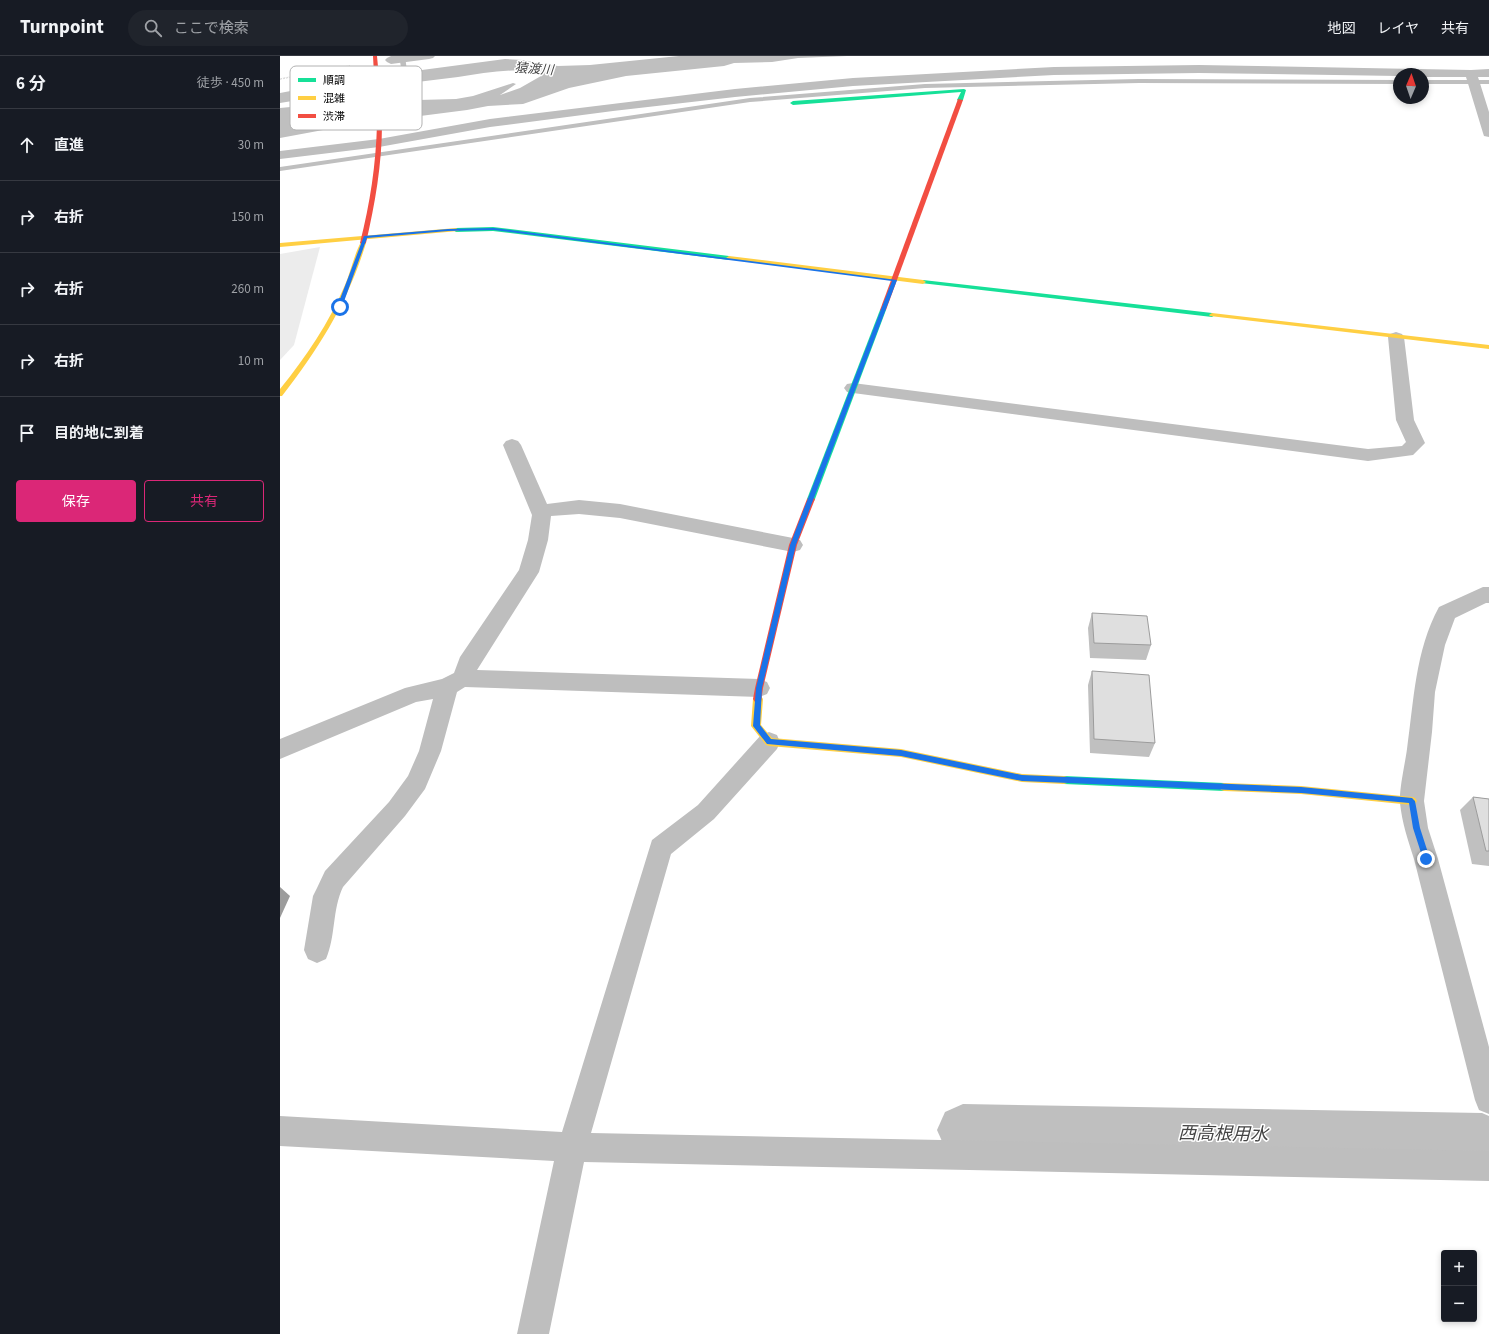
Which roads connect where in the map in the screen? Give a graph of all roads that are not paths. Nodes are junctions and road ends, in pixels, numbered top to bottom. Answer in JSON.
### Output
{"nodes":[{"id":1,"x":429,"y":56,"type":"edge"},
{"id":2,"x":391,"y":60,"type":"dead end"},
{"id":3,"x":1489,"y":73,"type":"edge"},
{"id":4,"x":1471,"y":74,"type":"junction"},
{"id":5,"x":793,"y":103,"type":"dead end"},
{"id":6,"x":378,"y":130,"type":"edge"},
{"id":7,"x":1489,"y":133,"type":"edge"},
{"id":8,"x":379,"y":143,"type":"junction"},
{"id":9,"x":280,"y":155,"type":"edge"},
{"id":10,"x":365,"y":237,"type":"junction"},
{"id":11,"x":280,"y":245,"type":"edge"},
{"id":12,"x":895,"y":280,"type":"junction"},
{"id":13,"x":1396,"y":337,"type":"junction"},
{"id":14,"x":1489,"y":347,"type":"edge"},
{"id":15,"x":853,"y":388,"type":"junction"},
{"id":16,"x":280,"y":394,"type":"edge"},
{"id":17,"x":512,"y":445,"type":"dead end"},
{"id":18,"x":540,"y":511,"type":"junction"},
{"id":19,"x":793,"y":545,"type":"junction"},
{"id":20,"x":1489,"y":595,"type":"edge"},
{"id":21,"x":455,"y":682,"type":"junction"},
{"id":22,"x":759,"y":688,"type":"junction"},
{"id":23,"x":769,"y":742,"type":"junction"},
{"id":24,"x":280,"y":749,"type":"edge"},
{"id":25,"x":1412,"y":801,"type":"junction"},
{"id":26,"x":317,"y":950,"type":"dead end"},
{"id":27,"x":1489,"y":1100,"type":"edge"},
{"id":28,"x":280,"y":1131,"type":"edge"},
{"id":29,"x":572,"y":1147,"type":"junction"},
{"id":30,"x":1489,"y":1166,"type":"edge"},
{"id":31,"x":533,"y":1334,"type":"edge"}],
"edges":[{"from":1,"to":2,"type":"street"},
{"from":3,"to":4,"type":"street"},
{"from":4,"to":7,"type":"street"},
{"from":4,"to":8,"type":"street"},
{"from":5,"to":12,"type":"street"},
{"from":6,"to":8,"type":"street"},
{"from":8,"to":9,"type":"street"},
{"from":8,"to":10,"type":"street"},
{"from":10,"to":11,"type":"street"},
{"from":10,"to":12,"type":"street"},
{"from":10,"to":16,"type":"street"},
{"from":12,"to":13,"type":"street"},
{"from":12,"to":15,"type":"street"},
{"from":13,"to":14,"type":"street"},
{"from":13,"to":15,"type":"street"},
{"from":15,"to":19,"type":"street"},
{"from":17,"to":18,"type":"street"},
{"from":18,"to":19,"type":"street"},
{"from":18,"to":21,"type":"street"},
{"from":19,"to":22,"type":"street"},
{"from":20,"to":25,"type":"street"},
{"from":21,"to":22,"type":"street"},
{"from":21,"to":24,"type":"street"},
{"from":21,"to":26,"type":"street"},
{"from":22,"to":23,"type":"street"},
{"from":23,"to":25,"type":"street"},
{"from":23,"to":29,"type":"street"},
{"from":25,"to":27,"type":"street"},
{"from":28,"to":29,"type":"street"},
{"from":29,"to":30,"type":"street"},
{"from":29,"to":31,"type":"street"}]}
